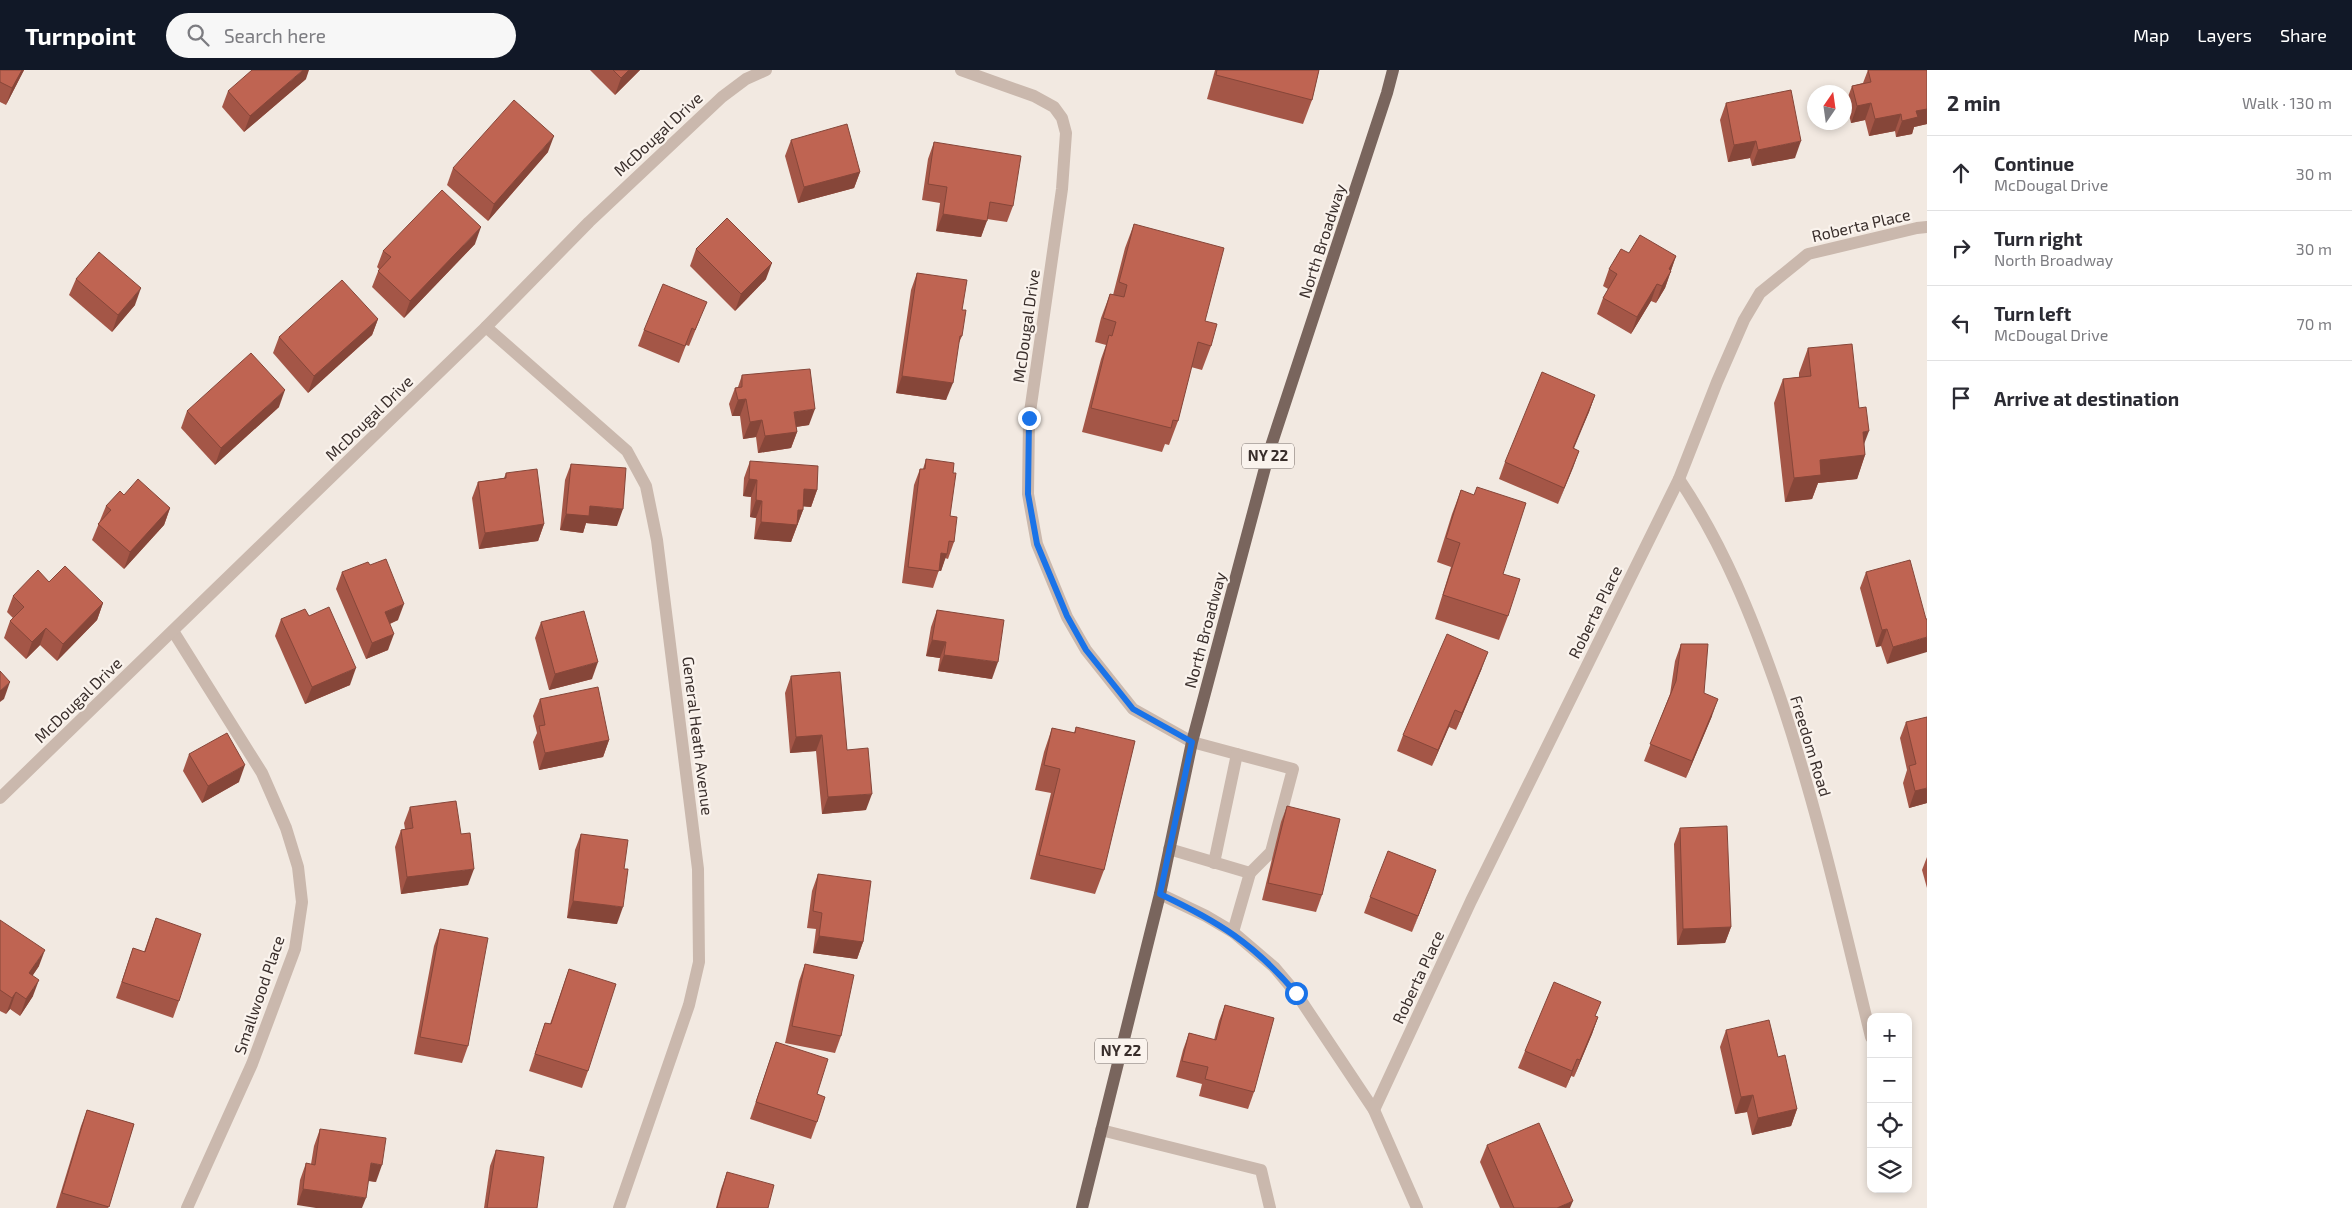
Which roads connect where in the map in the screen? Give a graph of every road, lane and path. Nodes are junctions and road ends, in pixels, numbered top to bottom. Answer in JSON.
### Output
{"nodes":[{"id":1,"x":766,"y":70,"type":"edge"},
{"id":2,"x":961,"y":70,"type":"edge"},
{"id":3,"x":1393,"y":70,"type":"edge"},
{"id":4,"x":1927,"y":227,"type":"edge"},
{"id":5,"x":486,"y":326,"type":"junction"},
{"id":6,"x":1679,"y":479,"type":"junction"},
{"id":7,"x":172,"y":631,"type":"junction"},
{"id":8,"x":1192,"y":742,"type":"junction"},
{"id":9,"x":1237,"y":754,"type":"junction"},
{"id":10,"x":0,"y":798,"type":"edge"},
{"id":11,"x":1170,"y":849,"type":"junction"},
{"id":12,"x":1214,"y":863,"type":"junction"},
{"id":13,"x":1250,"y":873,"type":"junction"},
{"id":14,"x":1160,"y":894,"type":"junction"},
{"id":15,"x":1233,"y":932,"type":"junction"},
{"id":16,"x":1867,"y":1021,"type":"edge"},
{"id":17,"x":1374,"y":1110,"type":"junction"},
{"id":18,"x":1101,"y":1130,"type":"junction"},
{"id":19,"x":187,"y":1208,"type":"edge"},
{"id":20,"x":619,"y":1208,"type":"edge"},
{"id":21,"x":1082,"y":1208,"type":"edge"},
{"id":22,"x":1270,"y":1208,"type":"edge"},
{"id":23,"x":1416,"y":1208,"type":"edge"}],
"edges":[{"from":1,"to":5,"type":"street","name":"McDougal Drive"},
{"from":2,"to":8,"type":"street","name":"McDougal Drive"},
{"from":3,"to":8,"type":"main road","name":"North Broadway","number":"NY 22"},
{"from":4,"to":6,"type":"street","name":"Roberta Place"},
{"from":5,"to":7,"type":"street","name":"McDougal Drive"},
{"from":5,"to":20,"type":"street","name":"General Heath Avenue"},
{"from":6,"to":16,"type":"street","name":"Freedom Road"},
{"from":6,"to":17,"type":"street","name":"Roberta Place"},
{"from":7,"to":10,"type":"street","name":"McDougal Drive"},
{"from":7,"to":19,"type":"street","name":"Smallwood Place"},
{"from":8,"to":9,"type":"street","name":"McDougal Drive"},
{"from":8,"to":11,"type":"main road","name":"North Broadway","number":"NY 22"},
{"from":9,"to":12,"type":"street"},
{"from":9,"to":13,"type":"street","name":"McDougal Drive"},
{"from":11,"to":12,"type":"street"},
{"from":11,"to":14,"type":"main road","name":"North Broadway","number":"NY 22"},
{"from":12,"to":13,"type":"street"},
{"from":13,"to":15,"type":"street"},
{"from":14,"to":15,"type":"street"},
{"from":14,"to":18,"type":"main road","name":"North Broadway","number":"NY 22"},
{"from":15,"to":17,"type":"street"},
{"from":17,"to":23,"type":"street"},
{"from":18,"to":21,"type":"main road","name":"North Broadway","number":"NY 22"},
{"from":18,"to":22,"type":"street"}]}
